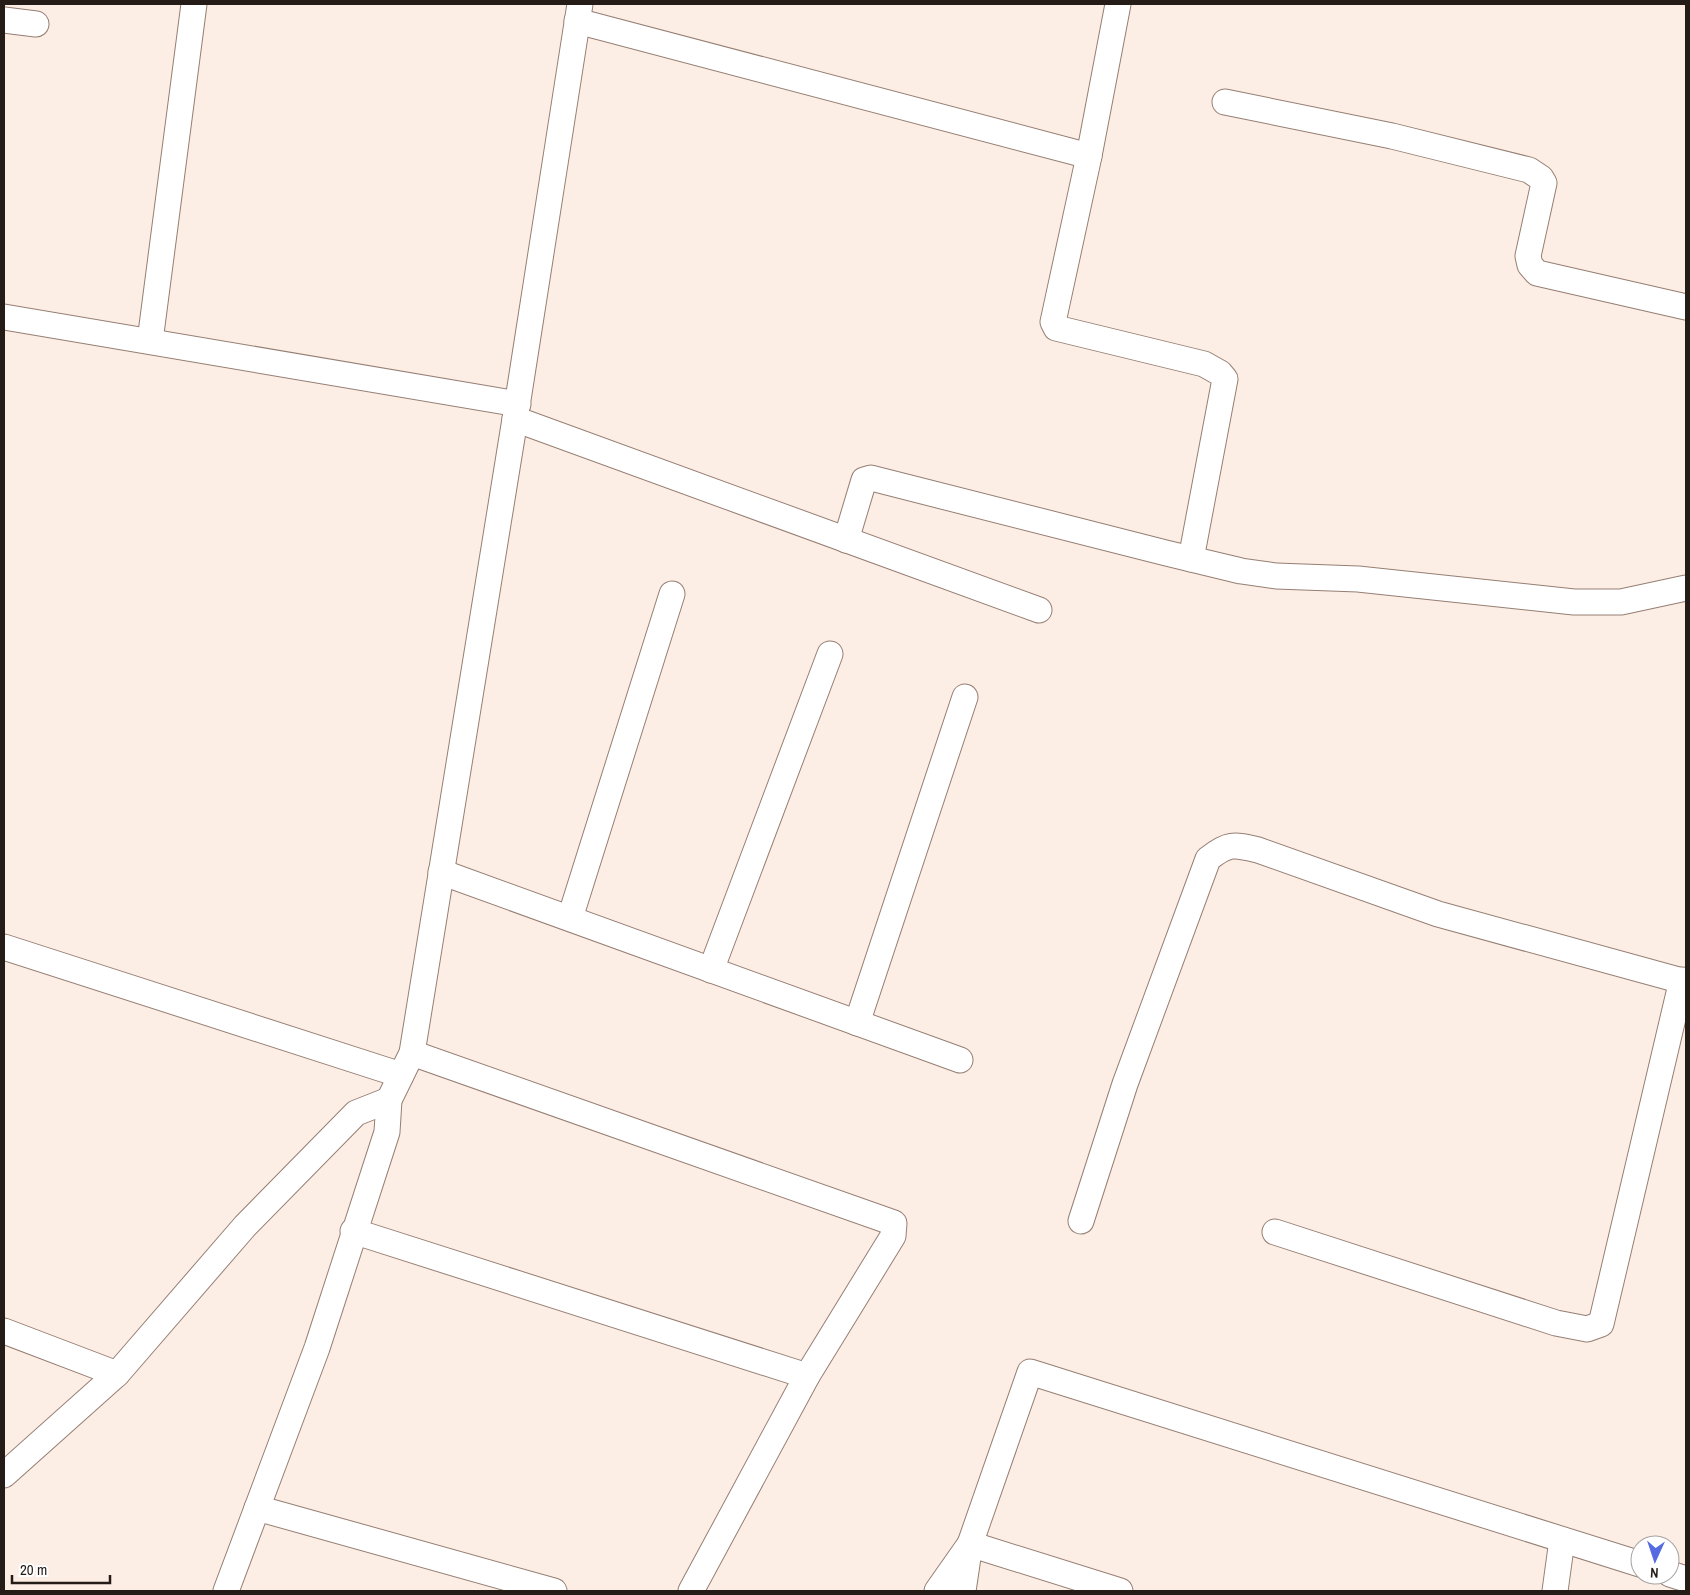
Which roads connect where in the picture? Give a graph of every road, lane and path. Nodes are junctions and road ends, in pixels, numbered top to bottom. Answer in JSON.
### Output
{"nodes":[{"id":1,"x":194,"y":4,"type":"edge"},
{"id":2,"x":1118,"y":4,"type":"edge"},
{"id":3,"x":578,"y":12,"type":"edge"},
{"id":4,"x":4,"y":20,"type":"edge"},
{"id":5,"x":36,"y":24,"type":"dead end"},
{"id":6,"x":1225,"y":102,"type":"dead end"},
{"id":7,"x":1089,"y":156,"type":"junction"},
{"id":8,"x":1686,"y":307,"type":"edge"},
{"id":9,"x":4,"y":317,"type":"edge"},
{"id":10,"x":150,"y":342,"type":"junction"},
{"id":11,"x":516,"y":411,"type":"junction"},
{"id":12,"x":846,"y":540,"type":"junction"},
{"id":13,"x":1191,"y":559,"type":"junction"},
{"id":14,"x":1686,"y":588,"type":"edge"},
{"id":15,"x":672,"y":594,"type":"dead end"},
{"id":16,"x":1039,"y":610,"type":"dead end"},
{"id":17,"x":830,"y":654,"type":"dead end"},
{"id":18,"x":965,"y":697,"type":"dead end"},
{"id":19,"x":441,"y":872,"type":"junction"},
{"id":20,"x":570,"y":918,"type":"junction"},
{"id":21,"x":4,"y":947,"type":"edge"},
{"id":22,"x":711,"y":970,"type":"junction"},
{"id":23,"x":1684,"y":981,"type":"edge"},
{"id":24,"x":857,"y":1023,"type":"junction"},
{"id":25,"x":412,"y":1052,"type":"junction"},
{"id":26,"x":960,"y":1060,"type":"dead end"},
{"id":27,"x":401,"y":1075,"type":"junction"},
{"id":28,"x":389,"y":1100,"type":"junction"},
{"id":29,"x":1081,"y":1220,"type":"dead end"},
{"id":30,"x":353,"y":1231,"type":"junction"},
{"id":31,"x":1276,"y":1232,"type":"dead end"},
{"id":32,"x":4,"y":1331,"type":"edge"},
{"id":33,"x":117,"y":1374,"type":"junction"},
{"id":34,"x":807,"y":1376,"type":"junction"},
{"id":35,"x":4,"y":1475,"type":"edge"},
{"id":36,"x":257,"y":1508,"type":"junction"},
{"id":37,"x":1562,"y":1540,"type":"junction"},
{"id":38,"x":970,"y":1544,"type":"junction"},
{"id":39,"x":1630,"y":1561,"type":"edge"},
{"id":40,"x":226,"y":1591,"type":"edge"},
{"id":41,"x":554,"y":1591,"type":"edge"},
{"id":42,"x":691,"y":1591,"type":"edge"},
{"id":43,"x":937,"y":1591,"type":"edge"},
{"id":44,"x":963,"y":1591,"type":"edge"},
{"id":45,"x":1120,"y":1591,"type":"edge"},
{"id":46,"x":1555,"y":1591,"type":"edge"}],
"edges":[{"from":1,"to":10,"type":"street"},
{"from":2,"to":7,"type":"street"},
{"from":3,"to":7,"type":"street"},
{"from":3,"to":11,"type":"street"},
{"from":4,"to":5,"type":"street"},
{"from":6,"to":8,"type":"street"},
{"from":7,"to":13,"type":"street"},
{"from":9,"to":10,"type":"street"},
{"from":10,"to":11,"type":"street"},
{"from":11,"to":12,"type":"street"},
{"from":11,"to":19,"type":"street"},
{"from":12,"to":13,"type":"street"},
{"from":12,"to":16,"type":"street"},
{"from":13,"to":14,"type":"street"},
{"from":15,"to":20,"type":"street"},
{"from":17,"to":22,"type":"street"},
{"from":18,"to":24,"type":"street"},
{"from":19,"to":20,"type":"street"},
{"from":19,"to":25,"type":"street"},
{"from":20,"to":22,"type":"street"},
{"from":21,"to":27,"type":"street"},
{"from":22,"to":24,"type":"street"},
{"from":23,"to":29,"type":"street"},
{"from":23,"to":31,"type":"street"},
{"from":24,"to":26,"type":"street"},
{"from":25,"to":27,"type":"street"},
{"from":25,"to":34,"type":"street"},
{"from":27,"to":28,"type":"street"},
{"from":28,"to":30,"type":"street"},
{"from":28,"to":33,"type":"street"},
{"from":30,"to":34,"type":"street"},
{"from":30,"to":36,"type":"street"},
{"from":32,"to":33,"type":"street"},
{"from":33,"to":35,"type":"street"},
{"from":34,"to":42,"type":"street"},
{"from":36,"to":40,"type":"street"},
{"from":36,"to":41,"type":"street"},
{"from":37,"to":38,"type":"street"},
{"from":37,"to":39,"type":"street"},
{"from":37,"to":46,"type":"street"},
{"from":38,"to":43,"type":"street"},
{"from":38,"to":44,"type":"street"},
{"from":38,"to":45,"type":"street"}]}
